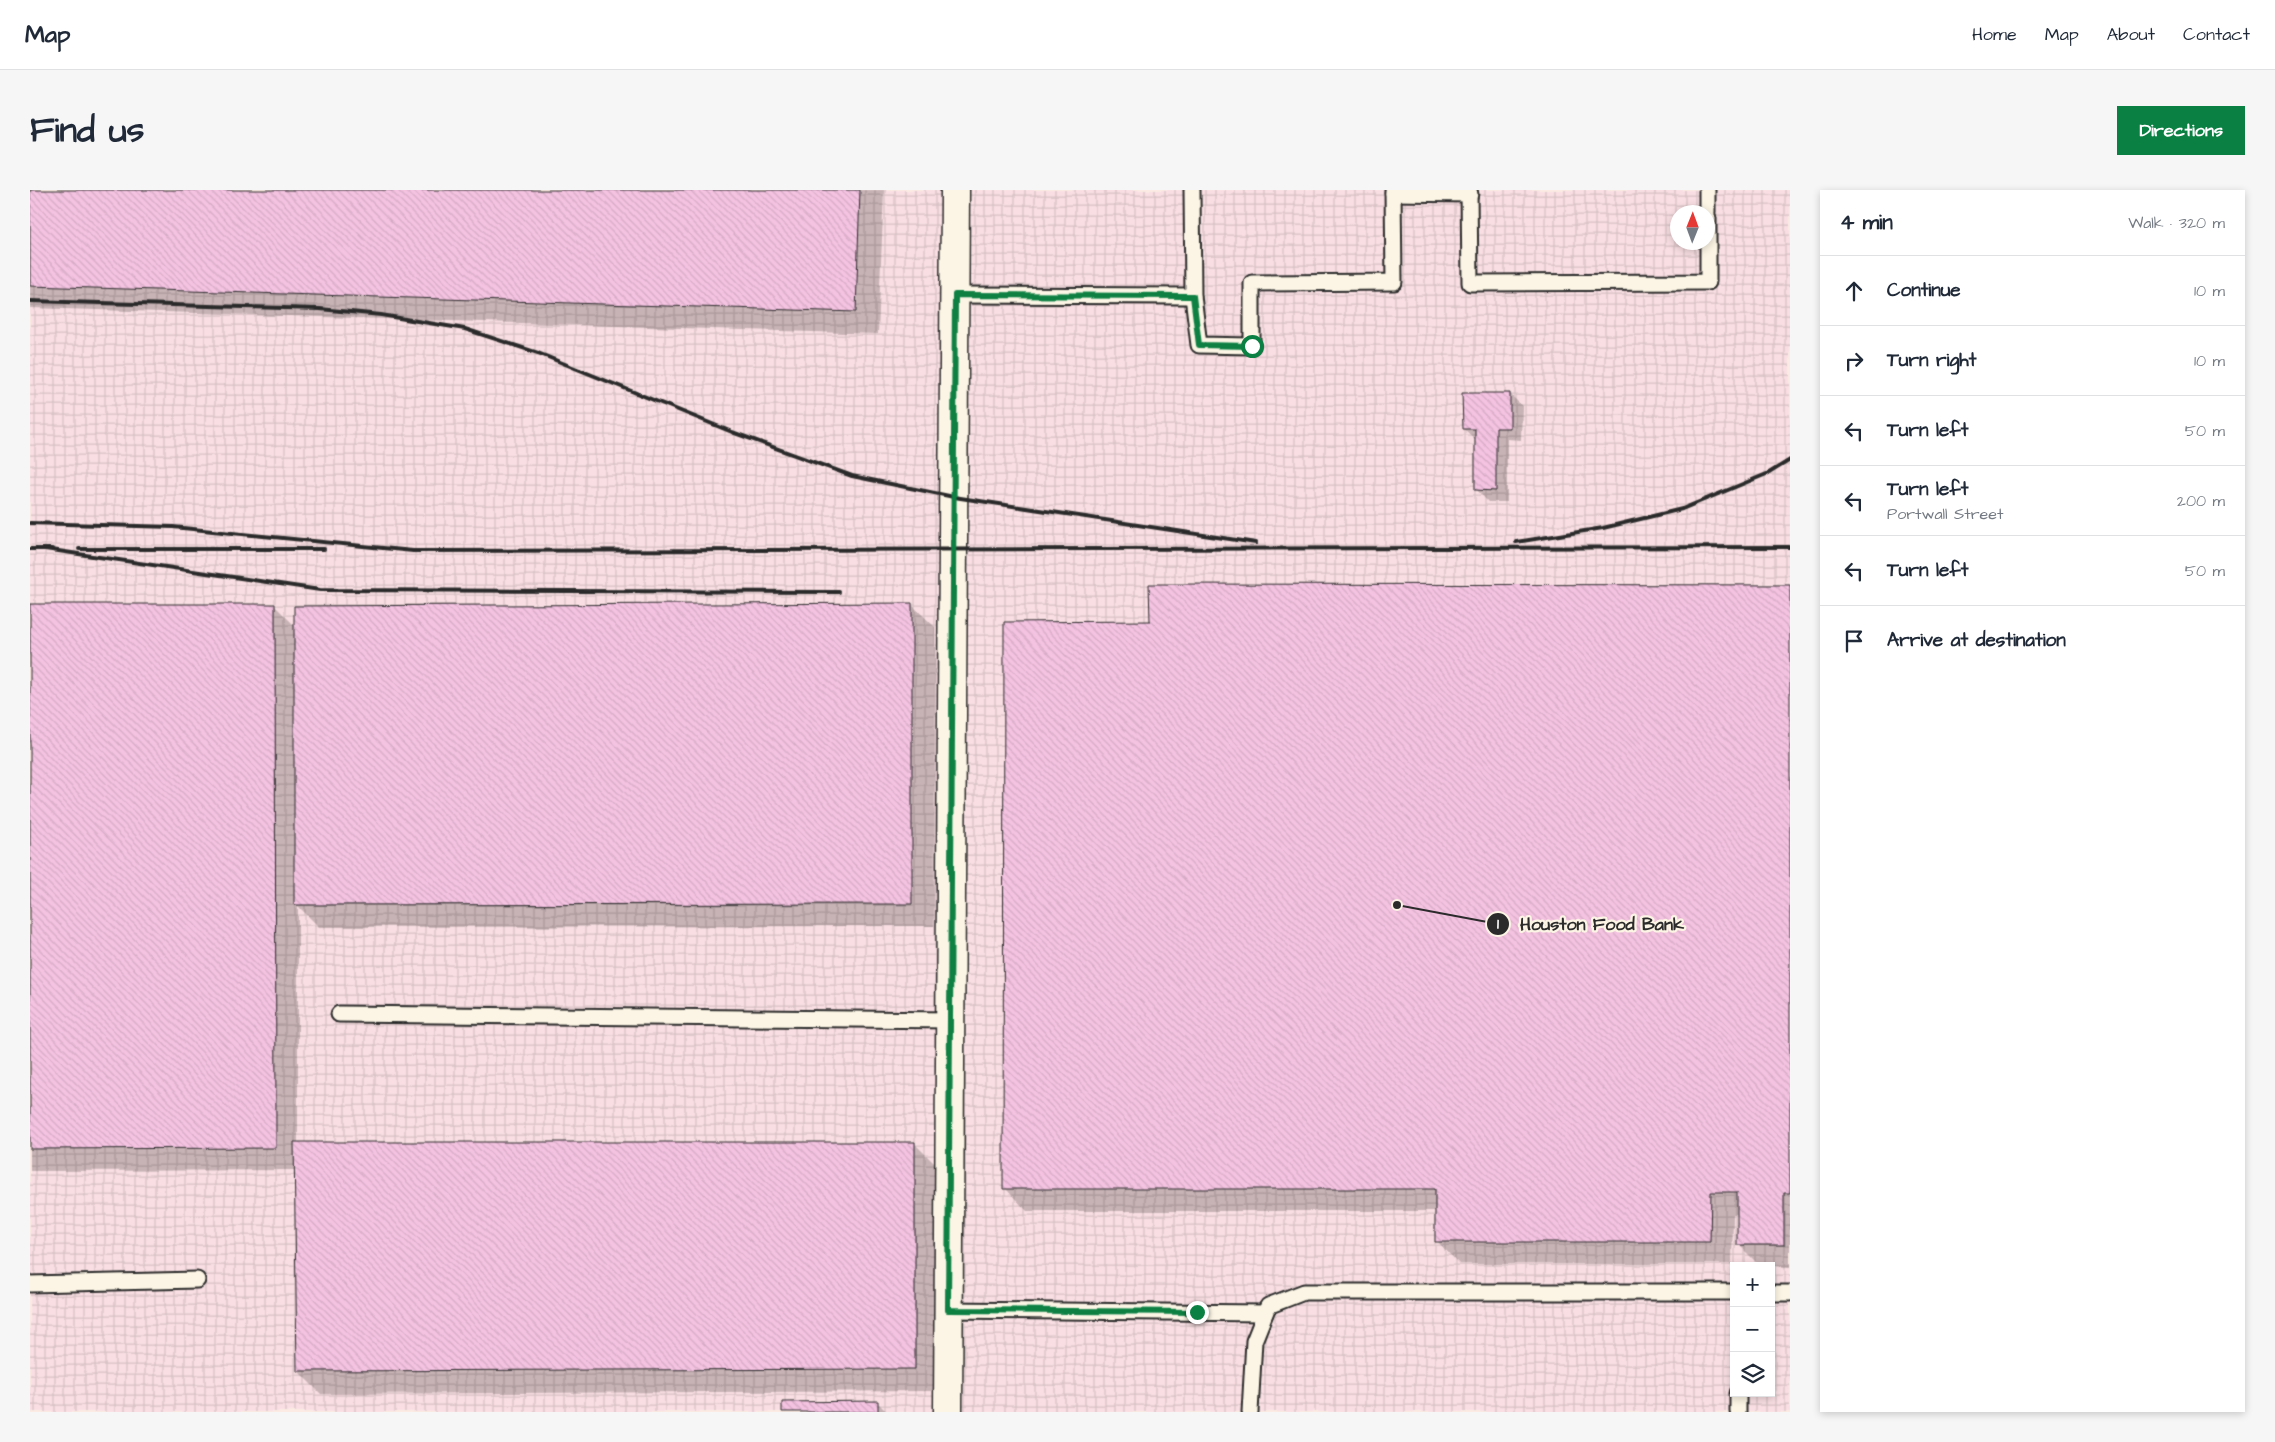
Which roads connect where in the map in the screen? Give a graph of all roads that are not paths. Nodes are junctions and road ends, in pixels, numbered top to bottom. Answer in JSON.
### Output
{"nodes":[{"id":1,"x":955,"y":190,"type":"edge"},
{"id":2,"x":1192,"y":190,"type":"edge"},
{"id":3,"x":1707,"y":190,"type":"edge"},
{"id":4,"x":1393,"y":192,"type":"edge"},
{"id":5,"x":1470,"y":192,"type":"edge"},
{"id":6,"x":1707,"y":205,"type":"edge"},
{"id":7,"x":1708,"y":250,"type":"edge"},
{"id":8,"x":955,"y":295,"type":"junction"},
{"id":9,"x":1193,"y":296,"type":"junction"},
{"id":10,"x":339,"y":1014,"type":"dead end"},
{"id":11,"x":950,"y":1020,"type":"junction"},
{"id":12,"x":197,"y":1280,"type":"dead end"},
{"id":13,"x":30,"y":1284,"type":"edge"},
{"id":14,"x":1730,"y":1292,"type":"edge"},
{"id":15,"x":1775,"y":1293,"type":"edge"},
{"id":16,"x":1790,"y":1293,"type":"edge"},
{"id":17,"x":948,"y":1310,"type":"junction"},
{"id":18,"x":1266,"y":1313,"type":"junction"},
{"id":19,"x":1738,"y":1397,"type":"edge"},
{"id":20,"x":948,"y":1412,"type":"edge"},
{"id":21,"x":1250,"y":1412,"type":"edge"},
{"id":22,"x":1738,"y":1412,"type":"edge"}],
"edges":[{"from":1,"to":8,"type":"street"},
{"from":2,"to":9,"type":"lane"},
{"from":3,"to":6,"type":"lane"},
{"from":4,"to":5,"type":"lane"},
{"from":4,"to":9,"type":"lane"},
{"from":5,"to":7,"type":"lane"},
{"from":8,"to":9,"type":"lane"},
{"from":8,"to":11,"type":"street"},
{"from":10,"to":11,"type":"lane"},
{"from":11,"to":17,"type":"street"},
{"from":12,"to":13,"type":"lane"},
{"from":14,"to":18,"type":"lane"},
{"from":15,"to":16,"type":"lane"},
{"from":17,"to":18,"type":"lane"},
{"from":17,"to":20,"type":"street"},
{"from":18,"to":21,"type":"lane"},
{"from":19,"to":22,"type":"lane"}]}
